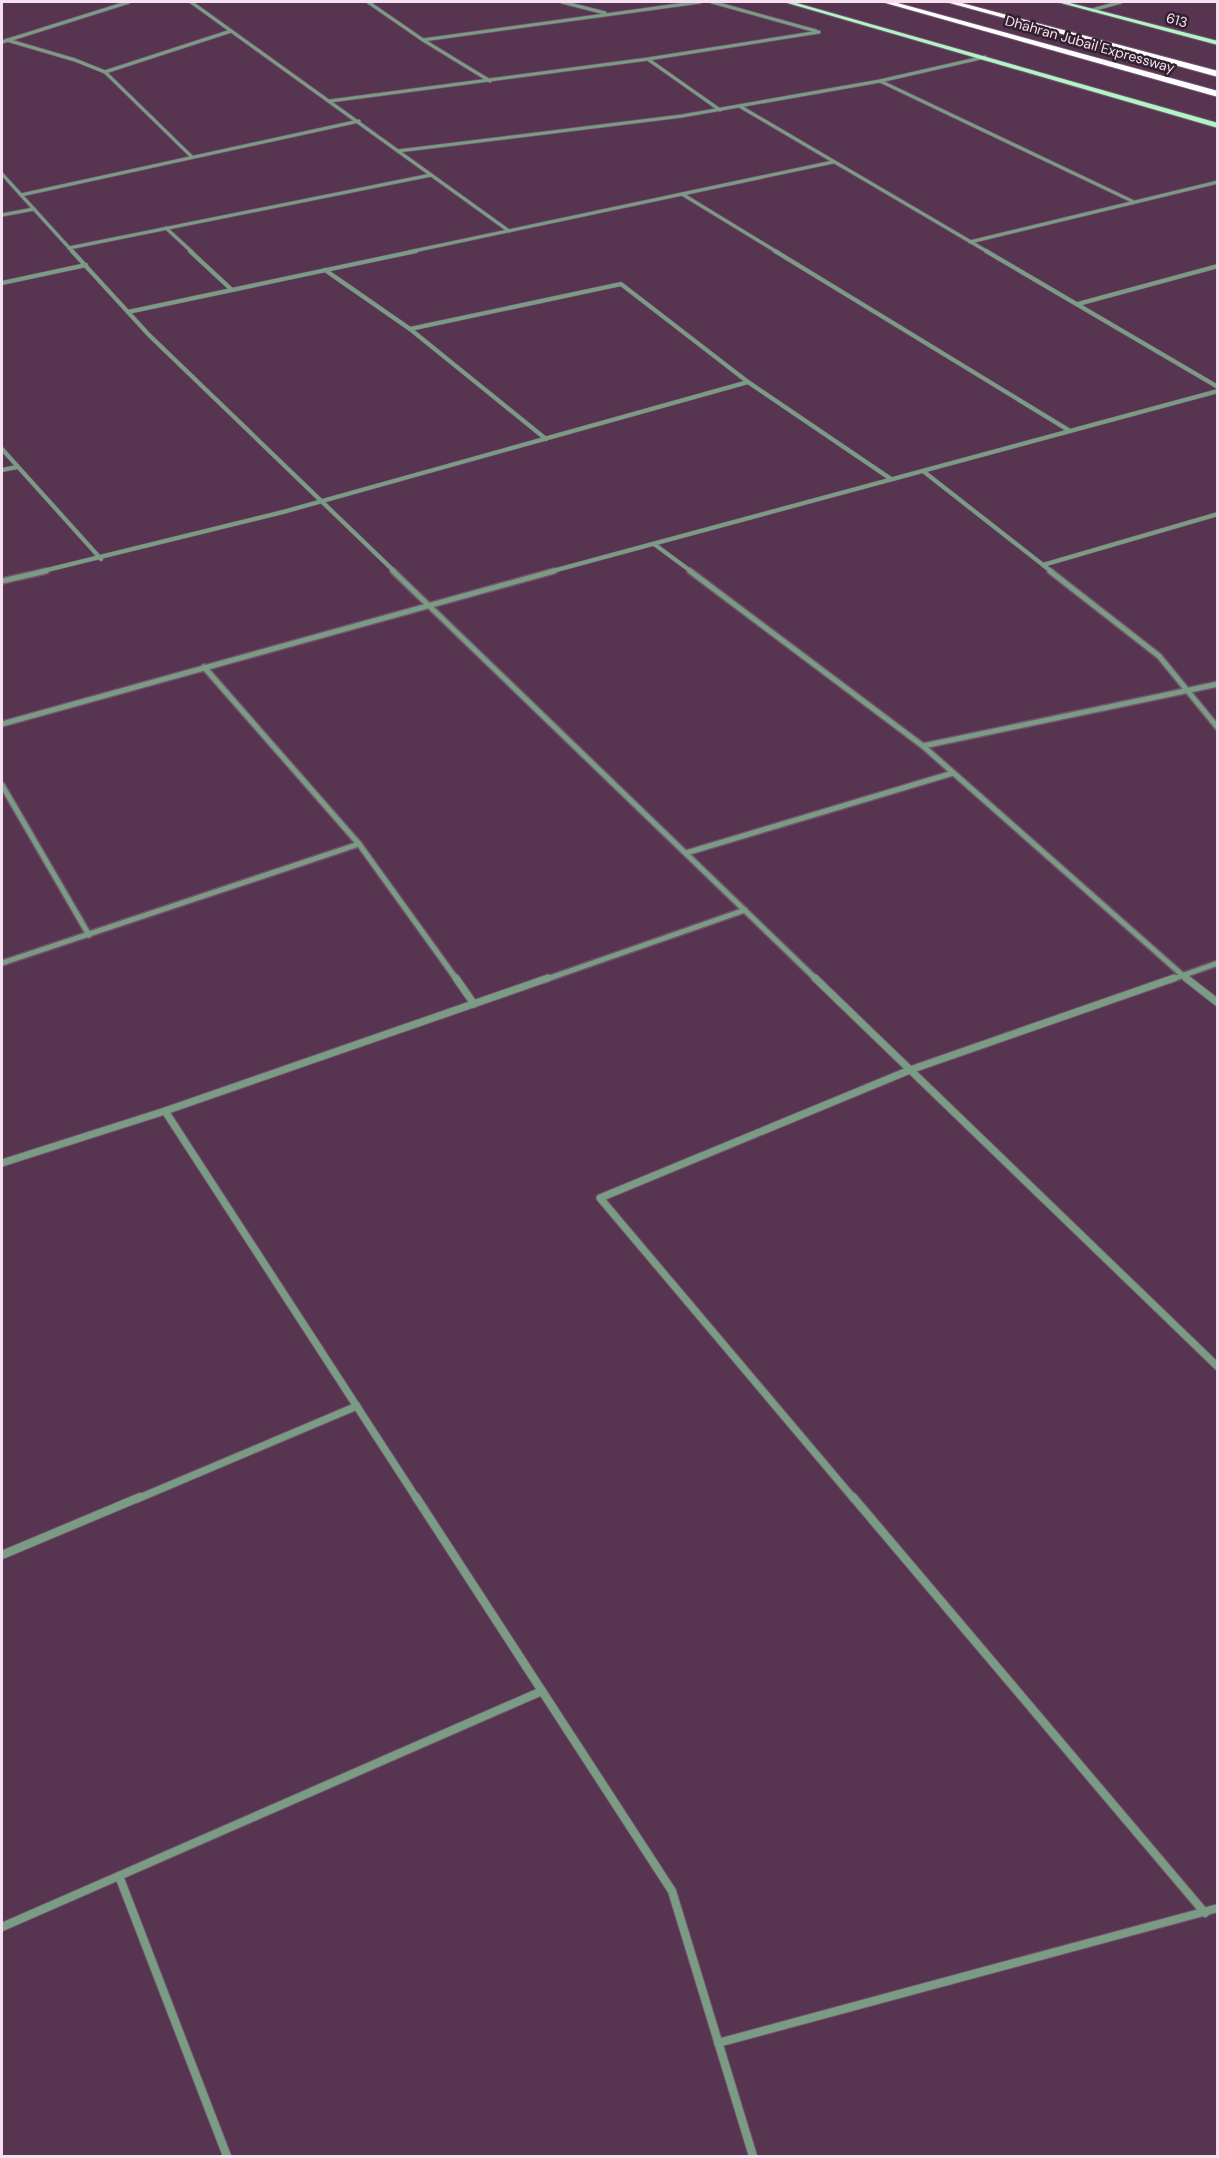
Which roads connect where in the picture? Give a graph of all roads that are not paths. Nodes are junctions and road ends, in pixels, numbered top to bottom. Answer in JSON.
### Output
{"nodes":[{"id":1,"x":129,"y":2,"type":"edge"},
{"id":2,"x":191,"y":2,"type":"edge"},
{"id":3,"x":368,"y":2,"type":"edge"},
{"id":4,"x":562,"y":2,"type":"edge"},
{"id":5,"x":700,"y":2,"type":"edge"},
{"id":6,"x":712,"y":2,"type":"edge"},
{"id":7,"x":787,"y":2,"type":"edge"},
{"id":8,"x":886,"y":2,"type":"edge"},
{"id":9,"x":950,"y":2,"type":"edge"},
{"id":10,"x":1060,"y":2,"type":"edge"},
{"id":11,"x":1120,"y":2,"type":"edge"},
{"id":12,"x":1092,"y":10,"type":"junction"},
{"id":13,"x":610,"y":14,"type":"junction"},
{"id":14,"x":231,"y":31,"type":"junction"},
{"id":15,"x":7,"y":40,"type":"junction"},
{"id":16,"x":423,"y":40,"type":"junction"},
{"id":17,"x":2,"y":42,"type":"edge"},
{"id":18,"x":1218,"y":43,"type":"edge"},
{"id":19,"x":985,"y":57,"type":"junction"},
{"id":20,"x":648,"y":59,"type":"junction"},
{"id":21,"x":105,"y":72,"type":"junction"},
{"id":22,"x":1218,"y":74,"type":"edge"},
{"id":23,"x":491,"y":81,"type":"junction"},
{"id":24,"x":880,"y":81,"type":"junction"},
{"id":25,"x":1218,"y":94,"type":"edge"},
{"id":26,"x":330,"y":101,"type":"junction"},
{"id":27,"x":741,"y":107,"type":"junction"},
{"id":28,"x":720,"y":110,"type":"junction"},
{"id":29,"x":358,"y":121,"type":"junction"},
{"id":30,"x":1218,"y":126,"type":"edge"},
{"id":31,"x":398,"y":151,"type":"junction"},
{"id":32,"x":192,"y":157,"type":"junction"},
{"id":33,"x":833,"y":162,"type":"junction"},
{"id":34,"x":2,"y":174,"type":"edge"},
{"id":35,"x":431,"y":175,"type":"junction"},
{"id":36,"x":1218,"y":182,"type":"edge"},
{"id":37,"x":681,"y":194,"type":"junction"},
{"id":38,"x":21,"y":195,"type":"junction"},
{"id":39,"x":1132,"y":201,"type":"junction"},
{"id":40,"x":34,"y":209,"type":"junction"},
{"id":41,"x":2,"y":215,"type":"edge"},
{"id":42,"x":166,"y":228,"type":"junction"},
{"id":43,"x":510,"y":231,"type":"junction"},
{"id":44,"x":970,"y":242,"type":"junction"},
{"id":45,"x":69,"y":248,"type":"junction"},
{"id":46,"x":86,"y":265,"type":"junction"},
{"id":47,"x":1218,"y":266,"type":"edge"},
{"id":48,"x":325,"y":270,"type":"junction"},
{"id":49,"x":2,"y":283,"type":"edge"},
{"id":50,"x":232,"y":290,"type":"junction"},
{"id":51,"x":1078,"y":304,"type":"junction"},
{"id":52,"x":128,"y":312,"type":"junction"},
{"id":53,"x":410,"y":329,"type":"junction"},
{"id":54,"x":748,"y":382,"type":"junction"},
{"id":55,"x":1218,"y":389,"type":"edge"},
{"id":56,"x":1070,"y":431,"type":"junction"},
{"id":57,"x":546,"y":439,"type":"junction"},
{"id":58,"x":2,"y":449,"type":"edge"},
{"id":59,"x":17,"y":467,"type":"junction"},
{"id":60,"x":2,"y":470,"type":"edge"},
{"id":61,"x":923,"y":471,"type":"junction"},
{"id":62,"x":891,"y":479,"type":"junction"},
{"id":63,"x":322,"y":503,"type":"junction"},
{"id":64,"x":1218,"y":514,"type":"edge"},
{"id":65,"x":654,"y":544,"type":"junction"},
{"id":66,"x":101,"y":559,"type":"junction"},
{"id":67,"x":1043,"y":565,"type":"junction"},
{"id":68,"x":2,"y":581,"type":"edge"},
{"id":69,"x":428,"y":605,"type":"junction"},
{"id":70,"x":204,"y":667,"type":"junction"},
{"id":71,"x":1218,"y":684,"type":"edge"},
{"id":72,"x":1186,"y":690,"type":"junction"},
{"id":73,"x":2,"y":724,"type":"edge"},
{"id":74,"x":1218,"y":728,"type":"edge"},
{"id":75,"x":923,"y":746,"type":"junction"},
{"id":76,"x":953,"y":773,"type":"junction"},
{"id":77,"x":2,"y":785,"type":"edge"},
{"id":78,"x":359,"y":844,"type":"junction"},
{"id":79,"x":686,"y":854,"type":"junction"},
{"id":80,"x":745,"y":910,"type":"junction"},
{"id":81,"x":88,"y":935,"type":"junction"},
{"id":82,"x":2,"y":963,"type":"edge"},
{"id":83,"x":1218,"y":963,"type":"edge"},
{"id":84,"x":1182,"y":975,"type":"junction"},
{"id":85,"x":1218,"y":1003,"type":"edge"},
{"id":86,"x":474,"y":1004,"type":"junction"},
{"id":87,"x":910,"y":1070,"type":"junction"},
{"id":88,"x":165,"y":1111,"type":"junction"},
{"id":89,"x":2,"y":1163,"type":"edge"},
{"id":90,"x":1218,"y":1367,"type":"edge"},
{"id":91,"x":357,"y":1406,"type":"junction"},
{"id":92,"x":2,"y":1555,"type":"edge"},
{"id":93,"x":542,"y":1691,"type":"junction"},
{"id":94,"x":119,"y":1876,"type":"junction"},
{"id":95,"x":1218,"y":1908,"type":"edge"},
{"id":96,"x":1205,"y":1913,"type":"junction"},
{"id":97,"x":2,"y":1928,"type":"edge"},
{"id":98,"x":718,"y":2043,"type":"junction"},
{"id":99,"x":227,"y":2157,"type":"edge"},
{"id":100,"x":753,"y":2157,"type":"edge"}],
"edges":[{"from":1,"to":15,"type":"street"},
{"from":2,"to":14,"type":"street"},
{"from":3,"to":16,"type":"street"},
{"from":4,"to":13,"type":"street"},
{"from":5,"to":13,"type":"street"},
{"from":6,"to":20,"type":"street"},
{"from":7,"to":19,"type":"main road"},
{"from":8,"to":25,"type":"highway","name":"Dhahran Jubail Expressway"},
{"from":9,"to":22,"type":"highway","name":"Dhahran Jubail Expressway"},
{"from":10,"to":12,"type":"main road","name":"613"},
{"from":11,"to":12,"type":"street"},
{"from":12,"to":18,"type":"main road","name":"613"},
{"from":13,"to":16,"type":"street"},
{"from":14,"to":21,"type":"street"},
{"from":14,"to":26,"type":"street"},
{"from":15,"to":17,"type":"street"},
{"from":15,"to":21,"type":"street"},
{"from":16,"to":23,"type":"street"},
{"from":19,"to":24,"type":"street"},
{"from":19,"to":30,"type":"main road"},
{"from":20,"to":23,"type":"street"},
{"from":20,"to":28,"type":"street"},
{"from":21,"to":32,"type":"street"},
{"from":23,"to":26,"type":"street"},
{"from":24,"to":27,"type":"street"},
{"from":24,"to":39,"type":"street"},
{"from":26,"to":29,"type":"street"},
{"from":27,"to":28,"type":"street"},
{"from":27,"to":33,"type":"street"},
{"from":28,"to":31,"type":"street"},
{"from":29,"to":31,"type":"street"},
{"from":29,"to":32,"type":"street"},
{"from":31,"to":35,"type":"street"},
{"from":32,"to":38,"type":"street"},
{"from":33,"to":37,"type":"street"},
{"from":33,"to":44,"type":"street"},
{"from":34,"to":38,"type":"street"},
{"from":35,"to":42,"type":"street"},
{"from":35,"to":43,"type":"street"},
{"from":36,"to":39,"type":"street"},
{"from":37,"to":43,"type":"street"},
{"from":37,"to":56,"type":"street"},
{"from":38,"to":40,"type":"street"},
{"from":39,"to":44,"type":"street"},
{"from":40,"to":41,"type":"street"},
{"from":40,"to":45,"type":"street"},
{"from":42,"to":45,"type":"street"},
{"from":42,"to":50,"type":"street"},
{"from":43,"to":48,"type":"street"},
{"from":44,"to":51,"type":"street"},
{"from":45,"to":46,"type":"street"},
{"from":46,"to":49,"type":"street"},
{"from":46,"to":52,"type":"street"},
{"from":47,"to":51,"type":"street"},
{"from":48,"to":50,"type":"street"},
{"from":48,"to":53,"type":"street"},
{"from":50,"to":52,"type":"street"},
{"from":51,"to":55,"type":"street"},
{"from":52,"to":63,"type":"street"},
{"from":53,"to":54,"type":"street"},
{"from":53,"to":57,"type":"street"},
{"from":54,"to":57,"type":"street"},
{"from":54,"to":62,"type":"street"},
{"from":55,"to":56,"type":"street"},
{"from":56,"to":61,"type":"street"},
{"from":57,"to":63,"type":"street"},
{"from":58,"to":59,"type":"street"},
{"from":59,"to":60,"type":"street"},
{"from":59,"to":66,"type":"street"},
{"from":61,"to":62,"type":"street"},
{"from":61,"to":67,"type":"street"},
{"from":62,"to":65,"type":"street"},
{"from":63,"to":66,"type":"street"},
{"from":63,"to":69,"type":"street"},
{"from":64,"to":67,"type":"street"},
{"from":65,"to":69,"type":"street"},
{"from":65,"to":75,"type":"street"},
{"from":66,"to":68,"type":"street"},
{"from":67,"to":72,"type":"street"},
{"from":69,"to":70,"type":"street"},
{"from":69,"to":79,"type":"street"},
{"from":70,"to":73,"type":"street"},
{"from":70,"to":78,"type":"street"},
{"from":71,"to":72,"type":"street"},
{"from":72,"to":74,"type":"street"},
{"from":72,"to":75,"type":"street"},
{"from":75,"to":76,"type":"street"},
{"from":76,"to":79,"type":"street"},
{"from":76,"to":84,"type":"street"},
{"from":77,"to":81,"type":"street"},
{"from":78,"to":81,"type":"street"},
{"from":78,"to":86,"type":"street"},
{"from":79,"to":80,"type":"street"},
{"from":80,"to":86,"type":"street"},
{"from":80,"to":87,"type":"street"},
{"from":81,"to":82,"type":"street"},
{"from":83,"to":84,"type":"street"},
{"from":84,"to":85,"type":"street"},
{"from":84,"to":87,"type":"street"},
{"from":86,"to":88,"type":"street"},
{"from":87,"to":90,"type":"street"},
{"from":87,"to":96,"type":"street"},
{"from":88,"to":89,"type":"street"},
{"from":88,"to":91,"type":"street"},
{"from":91,"to":92,"type":"street"},
{"from":91,"to":93,"type":"street"},
{"from":93,"to":94,"type":"street"},
{"from":93,"to":98,"type":"street"},
{"from":94,"to":97,"type":"street"},
{"from":94,"to":99,"type":"street"},
{"from":95,"to":96,"type":"street"},
{"from":96,"to":98,"type":"street"},
{"from":98,"to":100,"type":"street"}]}
